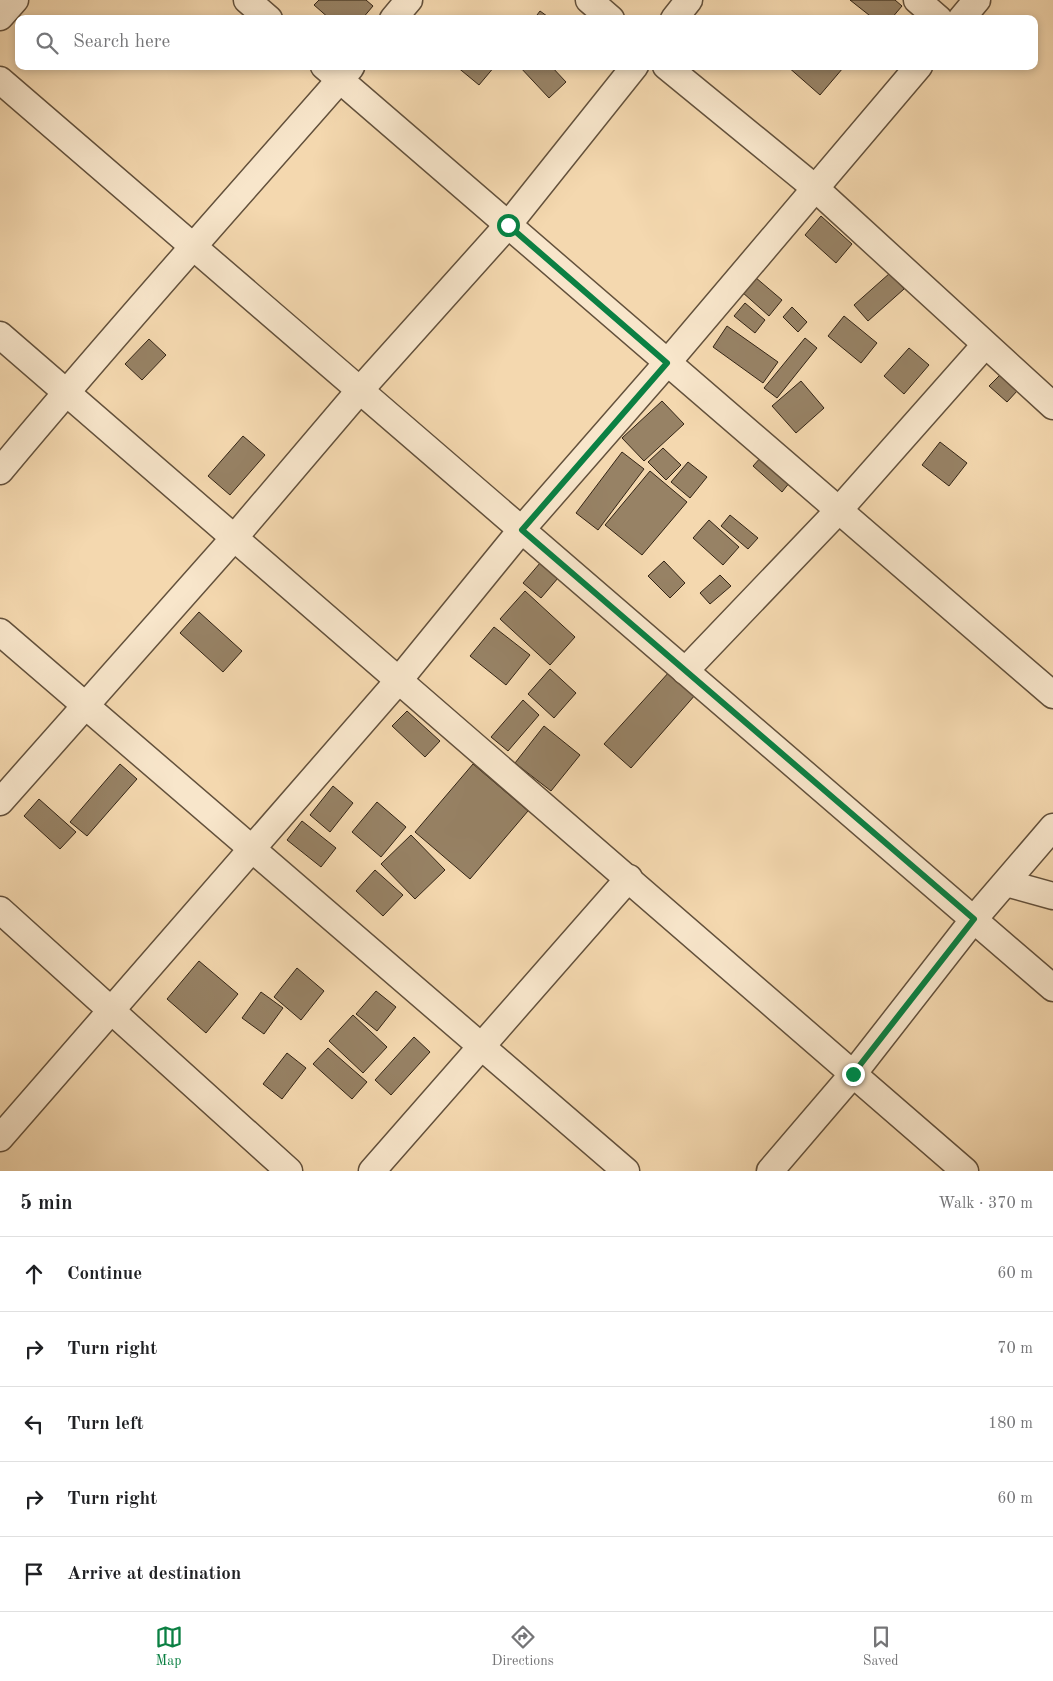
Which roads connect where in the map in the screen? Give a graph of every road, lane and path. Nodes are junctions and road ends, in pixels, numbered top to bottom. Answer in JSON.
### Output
{"nodes":[{"id":1,"x":15,"y":0,"type":"edge"},
{"id":2,"x":247,"y":0,"type":"edge"},
{"id":3,"x":410,"y":0,"type":"edge"},
{"id":4,"x":589,"y":0,"type":"edge"},
{"id":5,"x":689,"y":0,"type":"edge"},
{"id":6,"x":917,"y":0,"type":"edge"},
{"id":7,"x":977,"y":0,"type":"edge"},
{"id":8,"x":264,"y":15,"type":"edge"},
{"id":9,"x":397,"y":15,"type":"edge"},
{"id":10,"x":606,"y":15,"type":"edge"},
{"id":11,"x":677,"y":15,"type":"edge"},
{"id":12,"x":934,"y":15,"type":"edge"},
{"id":13,"x":964,"y":15,"type":"edge"},
{"id":14,"x":0,"y":17,"type":"edge"},
{"id":15,"x":632,"y":70,"type":"edge"},
{"id":16,"x":671,"y":70,"type":"edge"},
{"id":17,"x":917,"y":70,"type":"edge"},
{"id":18,"x":338,"y":71,"type":"edge"},
{"id":19,"x":0,"y":80,"type":"edge"},
{"id":20,"x":815,"y":188,"type":"junction"},
{"id":21,"x":508,"y":225,"type":"junction"},
{"id":22,"x":192,"y":246,"type":"junction"},
{"id":23,"x":0,"y":335,"type":"edge"},
{"id":24,"x":985,"y":345,"type":"junction"},
{"id":25,"x":667,"y":363,"type":"junction"},
{"id":26,"x":360,"y":390,"type":"junction"},
{"id":27,"x":66,"y":392,"type":"junction"},
{"id":28,"x":1053,"y":406,"type":"edge"},
{"id":29,"x":0,"y":471,"type":"edge"},
{"id":30,"x":838,"y":510,"type":"junction"},
{"id":31,"x":522,"y":530,"type":"junction"},
{"id":32,"x":234,"y":538,"type":"junction"},
{"id":33,"x":0,"y":632,"type":"edge"},
{"id":34,"x":686,"y":671,"type":"junction"},
{"id":35,"x":399,"y":680,"type":"junction"},
{"id":36,"x":1053,"y":695,"type":"edge"},
{"id":37,"x":85,"y":705,"type":"junction"},
{"id":38,"x":0,"y":802,"type":"edge"},
{"id":39,"x":1053,"y":827,"type":"edge"},
{"id":40,"x":251,"y":848,"type":"junction"},
{"id":41,"x":629,"y":878,"type":"junction"},
{"id":42,"x":1006,"y":883,"type":"junction"},
{"id":43,"x":1053,"y":896,"type":"edge"},
{"id":44,"x":0,"y":910,"type":"edge"},
{"id":45,"x":974,"y":919,"type":"junction"},
{"id":46,"x":1053,"y":988,"type":"edge"},
{"id":47,"x":112,"y":1011,"type":"junction"},
{"id":48,"x":482,"y":1047,"type":"junction"},
{"id":49,"x":853,"y":1074,"type":"junction"},
{"id":50,"x":0,"y":1138,"type":"edge"},
{"id":51,"x":289,"y":1171,"type":"edge"},
{"id":52,"x":372,"y":1171,"type":"edge"},
{"id":53,"x":626,"y":1171,"type":"edge"},
{"id":54,"x":770,"y":1171,"type":"edge"},
{"id":55,"x":965,"y":1171,"type":"edge"}],
"edges":[{"from":1,"to":14,"type":"street"},
{"from":2,"to":8,"type":"street"},
{"from":3,"to":9,"type":"street"},
{"from":4,"to":10,"type":"street"},
{"from":5,"to":11,"type":"street"},
{"from":6,"to":12,"type":"street"},
{"from":7,"to":13,"type":"street"},
{"from":15,"to":21,"type":"street"},
{"from":16,"to":20,"type":"street"},
{"from":17,"to":20,"type":"street"},
{"from":18,"to":21,"type":"street"},
{"from":18,"to":22,"type":"street"},
{"from":19,"to":22,"type":"street"},
{"from":20,"to":24,"type":"street"},
{"from":20,"to":25,"type":"street"},
{"from":21,"to":25,"type":"street"},
{"from":21,"to":26,"type":"street"},
{"from":22,"to":26,"type":"street"},
{"from":22,"to":27,"type":"street"},
{"from":23,"to":27,"type":"street"},
{"from":24,"to":28,"type":"street"},
{"from":24,"to":30,"type":"street"},
{"from":25,"to":30,"type":"street"},
{"from":25,"to":31,"type":"street"},
{"from":26,"to":31,"type":"street"},
{"from":26,"to":32,"type":"street"},
{"from":27,"to":29,"type":"street"},
{"from":27,"to":32,"type":"street"},
{"from":30,"to":34,"type":"street"},
{"from":30,"to":36,"type":"street"},
{"from":31,"to":34,"type":"street"},
{"from":31,"to":35,"type":"street"},
{"from":32,"to":35,"type":"street"},
{"from":32,"to":37,"type":"street"},
{"from":33,"to":37,"type":"street"},
{"from":34,"to":45,"type":"street"},
{"from":35,"to":40,"type":"street"},
{"from":35,"to":41,"type":"street"},
{"from":37,"to":38,"type":"street"},
{"from":37,"to":40,"type":"street"},
{"from":39,"to":42,"type":"street"},
{"from":40,"to":47,"type":"street"},
{"from":40,"to":48,"type":"street"},
{"from":41,"to":48,"type":"street"},
{"from":41,"to":49,"type":"street"},
{"from":42,"to":43,"type":"street"},
{"from":42,"to":45,"type":"street"},
{"from":44,"to":47,"type":"street"},
{"from":45,"to":46,"type":"street"},
{"from":45,"to":49,"type":"street"},
{"from":47,"to":50,"type":"street"},
{"from":47,"to":51,"type":"street"},
{"from":48,"to":52,"type":"street"},
{"from":48,"to":53,"type":"street"},
{"from":49,"to":54,"type":"street"},
{"from":49,"to":55,"type":"street"}]}
